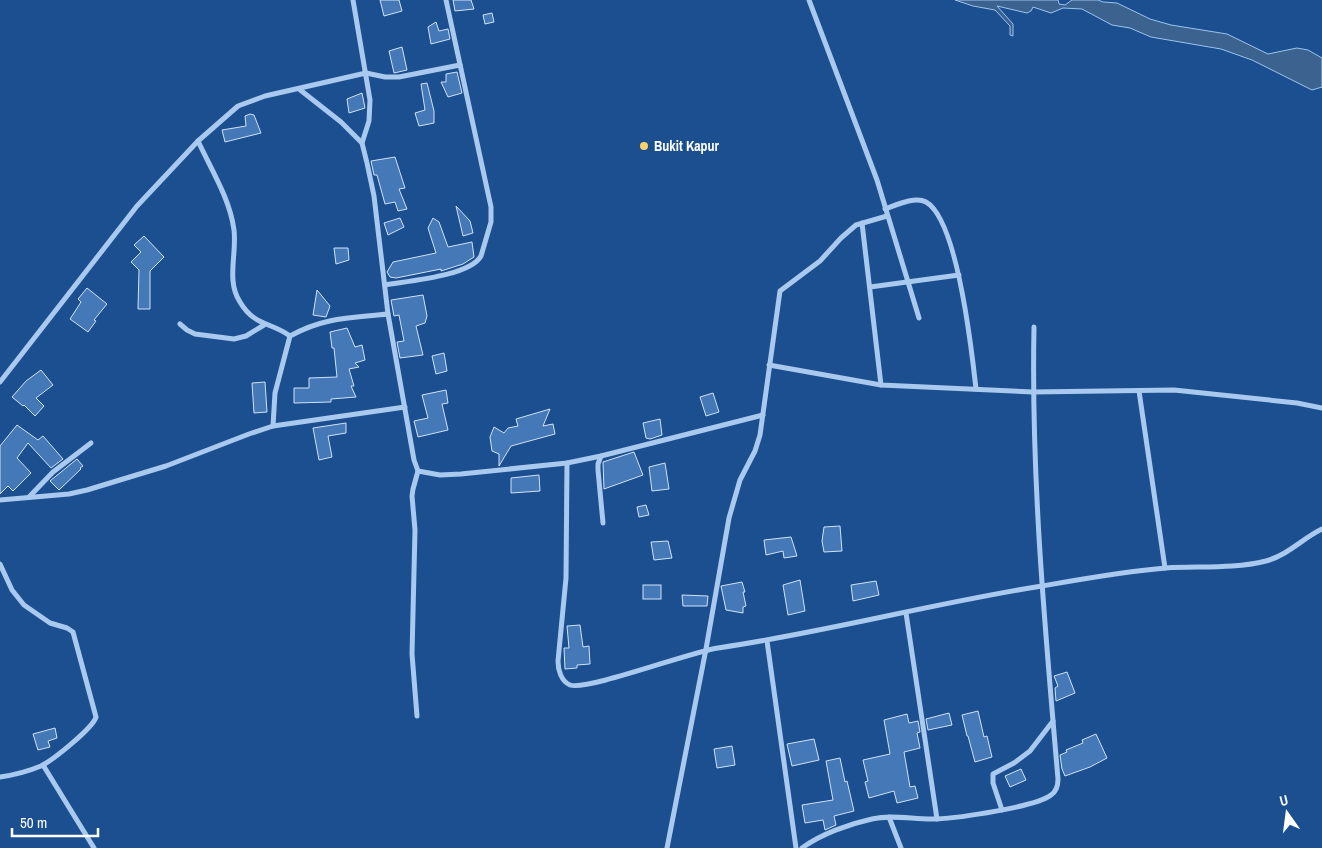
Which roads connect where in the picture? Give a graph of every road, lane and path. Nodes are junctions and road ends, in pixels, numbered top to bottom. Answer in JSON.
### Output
{"nodes":[{"id":1,"x":355,"y":0,"type":"edge"},
{"id":2,"x":446,"y":0,"type":"edge"},
{"id":3,"x":810,"y":0,"type":"edge"},
{"id":4,"x":460,"y":64,"type":"junction"},
{"id":5,"x":366,"y":73,"type":"junction"},
{"id":6,"x":299,"y":88,"type":"junction"},
{"id":7,"x":198,"y":141,"type":"junction"},
{"id":8,"x":362,"y":143,"type":"junction"},
{"id":9,"x":885,"y":209,"type":"junction"},
{"id":10,"x":887,"y":216,"type":"junction"},
{"id":11,"x":862,"y":223,"type":"junction"},
{"id":12,"x":959,"y":276,"type":"junction"},
{"id":13,"x":908,"y":282,"type":"junction"},
{"id":14,"x":385,"y":286,"type":"junction"},
{"id":15,"x":870,"y":287,"type":"junction"},
{"id":16,"x":388,"y":314,"type":"junction"},
{"id":17,"x":919,"y":318,"type":"dead end"},
{"id":18,"x":180,"y":324,"type":"dead end"},
{"id":19,"x":264,"y":325,"type":"junction"},
{"id":20,"x":1034,"y":327,"type":"dead end"},
{"id":21,"x":290,"y":336,"type":"junction"},
{"id":22,"x":769,"y":365,"type":"junction"},
{"id":23,"x":0,"y":382,"type":"edge"},
{"id":24,"x":881,"y":385,"type":"junction"},
{"id":25,"x":976,"y":389,"type":"junction"},
{"id":26,"x":1139,"y":391,"type":"junction"},
{"id":27,"x":1033,"y":392,"type":"junction"},
{"id":28,"x":405,"y":406,"type":"junction"},
{"id":29,"x":1322,"y":408,"type":"edge"},
{"id":30,"x":763,"y":415,"type":"junction"},
{"id":31,"x":272,"y":426,"type":"junction"},
{"id":32,"x":91,"y":443,"type":"dead end"},
{"id":33,"x":601,"y":456,"type":"junction"},
{"id":34,"x":567,"y":463,"type":"junction"},
{"id":35,"x":418,"y":471,"type":"junction"},
{"id":36,"x":28,"y":498,"type":"junction"},
{"id":37,"x":0,"y":500,"type":"edge"},
{"id":38,"x":603,"y":523,"type":"dead end"},
{"id":39,"x":1322,"y":529,"type":"edge"},
{"id":40,"x":0,"y":564,"type":"edge"},
{"id":41,"x":1165,"y":568,"type":"junction"},
{"id":42,"x":1041,"y":586,"type":"junction"},
{"id":43,"x":906,"y":613,"type":"junction"},
{"id":44,"x":767,"y":641,"type":"junction"},
{"id":45,"x":706,"y":649,"type":"junction"},
{"id":46,"x":417,"y":716,"type":"dead end"},
{"id":47,"x":1053,"y":721,"type":"junction"},
{"id":48,"x":42,"y":765,"type":"junction"},
{"id":49,"x":0,"y":777,"type":"edge"},
{"id":50,"x":1002,"y":810,"type":"junction"},
{"id":51,"x":889,"y":817,"type":"junction"},
{"id":52,"x":937,"y":819,"type":"junction"},
{"id":53,"x":94,"y":848,"type":"edge"},
{"id":54,"x":666,"y":848,"type":"edge"},
{"id":55,"x":796,"y":848,"type":"edge"},
{"id":56,"x":802,"y":848,"type":"edge"},
{"id":57,"x":901,"y":848,"type":"edge"}],
"edges":[{"from":1,"to":5,"type":"street"},
{"from":2,"to":4,"type":"street"},
{"from":3,"to":9,"type":"street"},
{"from":4,"to":5,"type":"street"},
{"from":4,"to":14,"type":"street"},
{"from":5,"to":6,"type":"street"},
{"from":5,"to":8,"type":"street"},
{"from":6,"to":7,"type":"street"},
{"from":6,"to":8,"type":"street"},
{"from":7,"to":19,"type":"street"},
{"from":7,"to":23,"type":"street"},
{"from":8,"to":14,"type":"street"},
{"from":9,"to":10,"type":"street"},
{"from":9,"to":12,"type":"street"},
{"from":10,"to":11,"type":"street"},
{"from":10,"to":13,"type":"street"},
{"from":11,"to":15,"type":"street"},
{"from":11,"to":22,"type":"street"},
{"from":12,"to":13,"type":"street"},
{"from":12,"to":25,"type":"street"},
{"from":13,"to":15,"type":"street"},
{"from":13,"to":17,"type":"street"},
{"from":14,"to":16,"type":"street"},
{"from":15,"to":24,"type":"street"},
{"from":16,"to":21,"type":"street"},
{"from":16,"to":28,"type":"street"},
{"from":18,"to":19,"type":"street"},
{"from":19,"to":21,"type":"street"},
{"from":20,"to":27,"type":"street"},
{"from":21,"to":31,"type":"street"},
{"from":22,"to":24,"type":"street"},
{"from":22,"to":30,"type":"street"},
{"from":24,"to":25,"type":"street"},
{"from":25,"to":27,"type":"street"},
{"from":26,"to":27,"type":"street"},
{"from":26,"to":29,"type":"street"},
{"from":26,"to":41,"type":"street"},
{"from":27,"to":42,"type":"street"},
{"from":28,"to":31,"type":"street"},
{"from":28,"to":35,"type":"street"},
{"from":30,"to":33,"type":"street"},
{"from":30,"to":45,"type":"street"},
{"from":31,"to":36,"type":"street"},
{"from":32,"to":36,"type":"street"},
{"from":33,"to":34,"type":"street"},
{"from":33,"to":38,"type":"street"},
{"from":34,"to":35,"type":"street"},
{"from":34,"to":45,"type":"street"},
{"from":35,"to":46,"type":"street"},
{"from":36,"to":37,"type":"street"},
{"from":39,"to":41,"type":"street"},
{"from":40,"to":48,"type":"street"},
{"from":41,"to":42,"type":"street"},
{"from":42,"to":43,"type":"street"},
{"from":42,"to":47,"type":"street"},
{"from":43,"to":44,"type":"street"},
{"from":43,"to":52,"type":"street"},
{"from":44,"to":45,"type":"street"},
{"from":44,"to":55,"type":"street"},
{"from":45,"to":54,"type":"street"},
{"from":47,"to":50,"type":"street"},
{"from":47,"to":50,"type":"street"},
{"from":48,"to":49,"type":"street"},
{"from":48,"to":53,"type":"street"},
{"from":50,"to":52,"type":"street"},
{"from":51,"to":52,"type":"street"},
{"from":51,"to":56,"type":"street"},
{"from":51,"to":57,"type":"street"}]}
